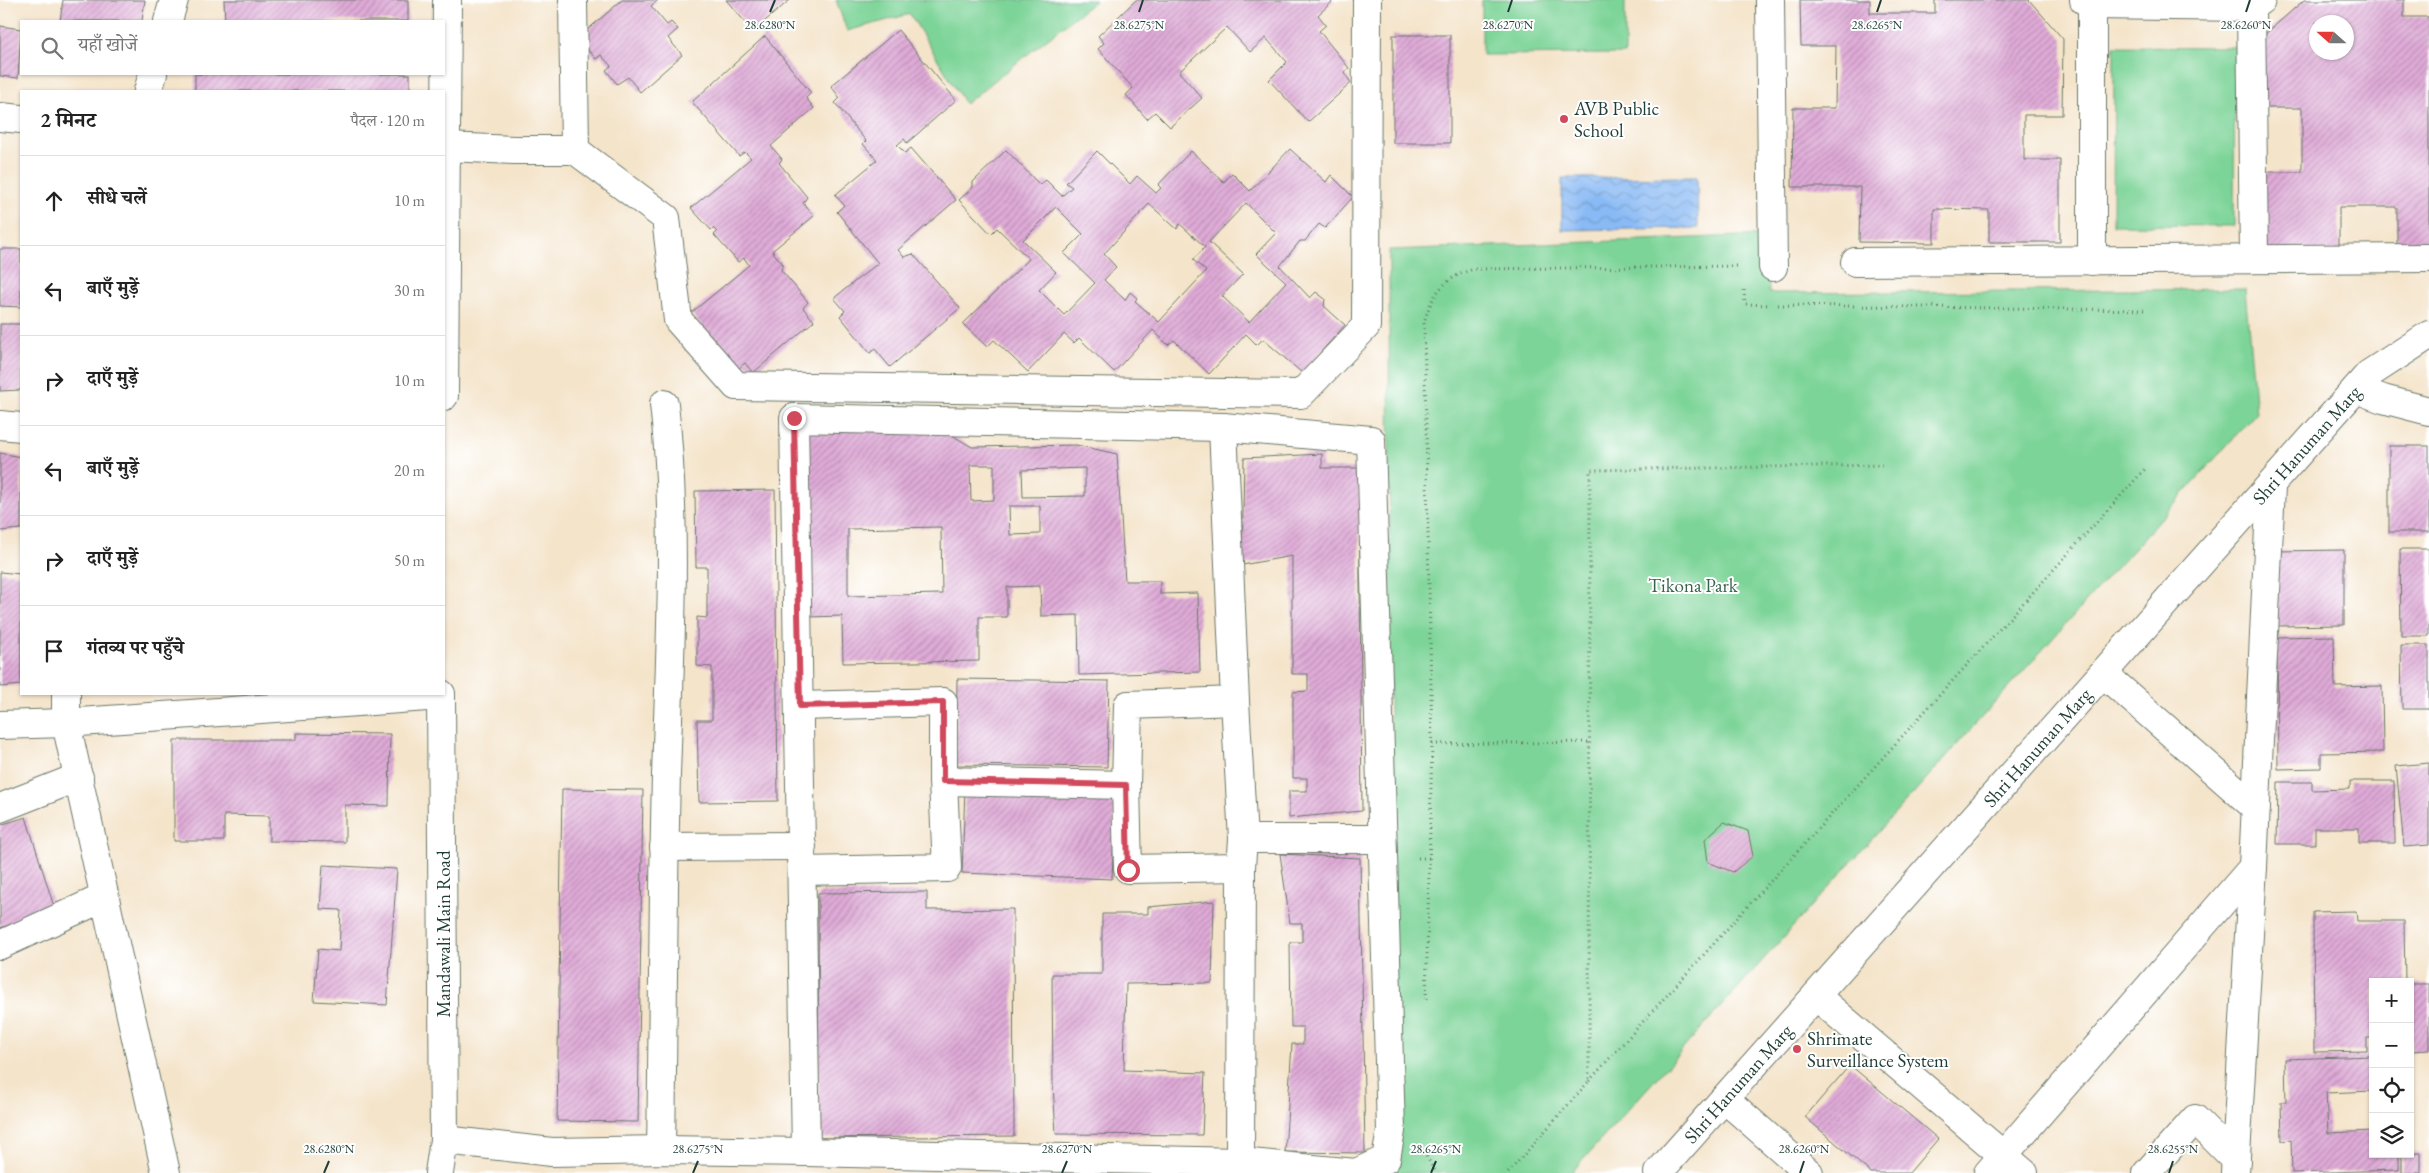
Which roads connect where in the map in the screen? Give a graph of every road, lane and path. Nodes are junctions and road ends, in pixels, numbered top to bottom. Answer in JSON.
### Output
{"nodes":[{"id":1,"x":174,"y":0,"type":"edge"},
{"id":2,"x":447,"y":0,"type":"edge"},
{"id":3,"x":573,"y":0,"type":"edge"},
{"id":4,"x":1367,"y":0,"type":"edge"},
{"id":5,"x":1770,"y":0,"type":"edge"},
{"id":6,"x":2088,"y":2,"type":"edge"},
{"id":7,"x":2256,"y":3,"type":"edge"},
{"id":8,"x":168,"y":20,"type":"edge"},
{"id":9,"x":153,"y":75,"type":"edge"},
{"id":10,"x":148,"y":90,"type":"edge"},
{"id":11,"x":0,"y":117,"type":"edge"},
{"id":12,"x":20,"y":119,"type":"edge"},
{"id":13,"x":446,"y":147,"type":"junction"},
{"id":14,"x":576,"y":150,"type":"junction"},
{"id":15,"x":2254,"y":258,"type":"junction"},
{"id":16,"x":2429,"y":258,"type":"edge"},
{"id":17,"x":2092,"y":261,"type":"junction"},
{"id":18,"x":1855,"y":262,"type":"dead end"},
{"id":19,"x":1539,"y":267,"type":"dead end"},
{"id":20,"x":1773,"y":267,"type":"dead end"},
{"id":21,"x":445,"y":272,"type":"edge"},
{"id":22,"x":2429,"y":335,"type":"edge"},
{"id":23,"x":2356,"y":389,"type":"junction"},
{"id":24,"x":664,"y":404,"type":"dead end"},
{"id":25,"x":2429,"y":412,"type":"edge"},
{"id":26,"x":0,"y":425,"type":"edge"},
{"id":27,"x":20,"y":427,"type":"edge"},
{"id":28,"x":1223,"y":428,"type":"junction"},
{"id":29,"x":1882,"y":465,"type":"dead end"},
{"id":30,"x":2145,"y":470,"type":"dead end"},
{"id":31,"x":2271,"y":486,"type":"junction"},
{"id":32,"x":2104,"y":674,"type":"junction"},
{"id":33,"x":66,"y":695,"type":"edge"},
{"id":34,"x":441,"y":695,"type":"edge"},
{"id":35,"x":1234,"y":701,"type":"junction"},
{"id":36,"x":800,"y":706,"type":"junction"},
{"id":37,"x":66,"y":723,"type":"junction"},
{"id":38,"x":0,"y":724,"type":"edge"},
{"id":39,"x":1589,"y":742,"type":"junction"},
{"id":40,"x":1432,"y":744,"type":"junction"},
{"id":41,"x":78,"y":777,"type":"junction"},
{"id":42,"x":943,"y":781,"type":"junction"},
{"id":43,"x":1126,"y":785,"type":"junction"},
{"id":44,"x":0,"y":808,"type":"edge"},
{"id":45,"x":2256,"y":808,"type":"junction"},
{"id":46,"x":1244,"y":839,"type":"junction"},
{"id":47,"x":1382,"y":840,"type":"junction"},
{"id":48,"x":664,"y":847,"type":"junction"},
{"id":49,"x":802,"y":858,"type":"junction"},
{"id":50,"x":1241,"y":867,"type":"junction"},
{"id":51,"x":2253,"y":867,"type":"junction"},
{"id":52,"x":105,"y":897,"type":"junction"},
{"id":53,"x":0,"y":945,"type":"edge"},
{"id":54,"x":1816,"y":996,"type":"junction"},
{"id":55,"x":1425,"y":1007,"type":"dead end"},
{"id":56,"x":1589,"y":1081,"type":"junction"},
{"id":57,"x":1725,"y":1099,"type":"junction"},
{"id":58,"x":444,"y":1140,"type":"junction"},
{"id":59,"x":1423,"y":1144,"type":"dead end"},
{"id":60,"x":662,"y":1150,"type":"junction"},
{"id":61,"x":806,"y":1152,"type":"junction"},
{"id":62,"x":1240,"y":1162,"type":"junction"},
{"id":63,"x":1996,"y":1164,"type":"edge"},
{"id":64,"x":2235,"y":1167,"type":"edge"},
{"id":65,"x":166,"y":1173,"type":"edge"},
{"id":66,"x":439,"y":1173,"type":"edge"},
{"id":67,"x":1436,"y":1173,"type":"edge"},
{"id":68,"x":1508,"y":1173,"type":"edge"},
{"id":69,"x":1658,"y":1173,"type":"edge"},
{"id":70,"x":1809,"y":1173,"type":"edge"},
{"id":71,"x":2024,"y":1173,"type":"edge"},
{"id":72,"x":2147,"y":1173,"type":"edge"}],
"edges":[{"from":1,"to":8,"type":"street"},
{"from":2,"to":13,"type":"street"},
{"from":3,"to":14,"type":"street"},
{"from":4,"to":14,"type":"street"},
{"from":5,"to":20,"type":"street"},
{"from":6,"to":7,"type":"street"},
{"from":6,"to":17,"type":"street"},
{"from":7,"to":15,"type":"street"},
{"from":9,"to":10,"type":"street"},
{"from":11,"to":12,"type":"street"},
{"from":13,"to":14,"type":"street"},
{"from":13,"to":21,"type":"street"},
{"from":15,"to":16,"type":"street"},
{"from":15,"to":17,"type":"street"},
{"from":17,"to":18,"type":"street"},
{"from":19,"to":40,"type":"path"},
{"from":22,"to":23,"type":"street","name":"Shri Hanuman Marg"},
{"from":23,"to":25,"type":"street"},
{"from":23,"to":31,"type":"street","name":"Shri Hanuman Marg"},
{"from":24,"to":48,"type":"street"},
{"from":26,"to":27,"type":"street"},
{"from":28,"to":35,"type":"street"},
{"from":28,"to":36,"type":"street"},
{"from":28,"to":47,"type":"street"},
{"from":29,"to":39,"type":"path"},
{"from":30,"to":56,"type":"path"},
{"from":31,"to":32,"type":"street","name":"Shri Hanuman Marg"},
{"from":31,"to":45,"type":"street"},
{"from":32,"to":45,"type":"street"},
{"from":32,"to":54,"type":"street","name":"Shri Hanuman Marg"},
{"from":33,"to":37,"type":"street"},
{"from":34,"to":37,"type":"street"},
{"from":34,"to":58,"type":"street","name":"Mandawali Main Road"},
{"from":35,"to":43,"type":"street"},
{"from":35,"to":46,"type":"street"},
{"from":36,"to":42,"type":"street"},
{"from":36,"to":49,"type":"street"},
{"from":37,"to":38,"type":"street"},
{"from":37,"to":41,"type":"street"},
{"from":39,"to":40,"type":"path"},
{"from":39,"to":56,"type":"path"},
{"from":40,"to":55,"type":"path"},
{"from":41,"to":44,"type":"street"},
{"from":41,"to":52,"type":"street"},
{"from":42,"to":43,"type":"street"},
{"from":42,"to":49,"type":"street"},
{"from":43,"to":50,"type":"street"},
{"from":45,"to":51,"type":"street"},
{"from":46,"to":47,"type":"street"},
{"from":46,"to":50,"type":"street"},
{"from":47,"to":62,"type":"street"},
{"from":48,"to":49,"type":"street"},
{"from":48,"to":60,"type":"street"},
{"from":49,"to":61,"type":"street"},
{"from":50,"to":62,"type":"street"},
{"from":51,"to":63,"type":"street"},
{"from":51,"to":64,"type":"street"},
{"from":52,"to":53,"type":"street"},
{"from":52,"to":65,"type":"street"},
{"from":54,"to":57,"type":"street","name":"Shri Hanuman Marg"},
{"from":54,"to":63,"type":"street"},
{"from":56,"to":68,"type":"path"},
{"from":57,"to":69,"type":"street","name":"Shri Hanuman Marg"},
{"from":57,"to":70,"type":"street"},
{"from":58,"to":60,"type":"street"},
{"from":58,"to":66,"type":"street","name":"Mandawali Main Road"},
{"from":59,"to":67,"type":"path"},
{"from":60,"to":61,"type":"street"},
{"from":61,"to":62,"type":"street"},
{"from":63,"to":71,"type":"street"},
{"from":64,"to":72,"type":"street"}]}
